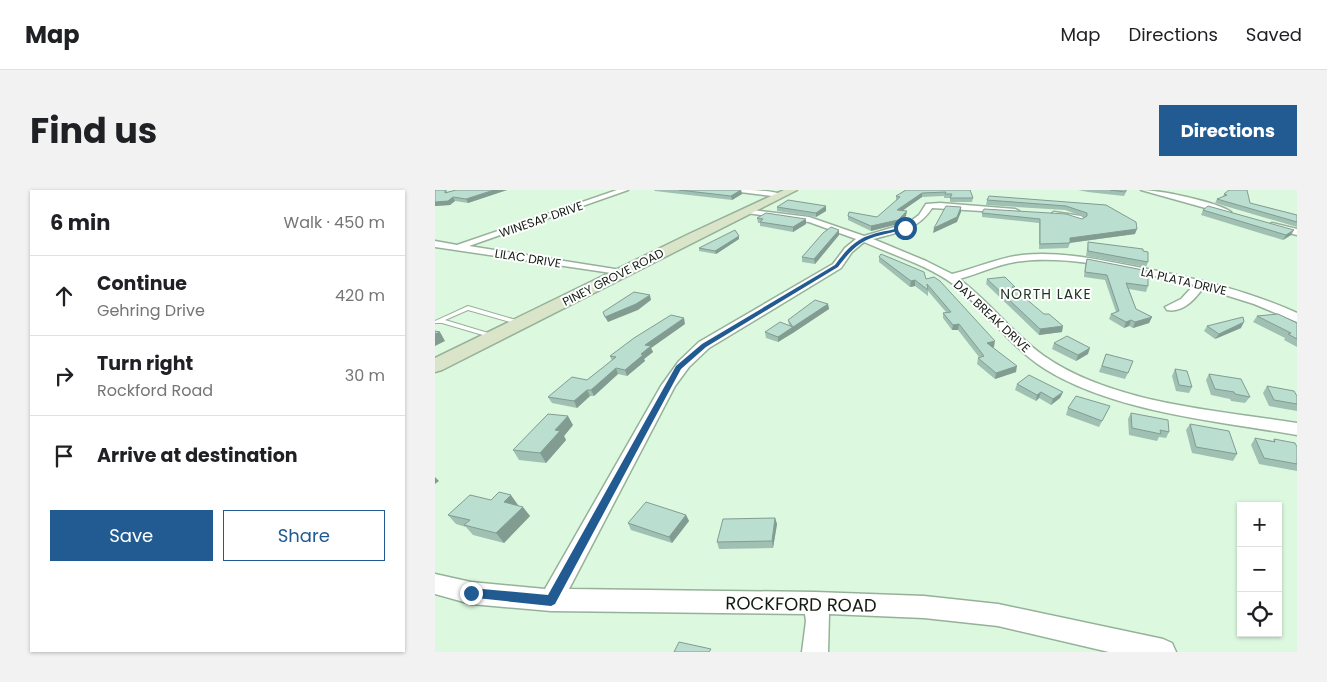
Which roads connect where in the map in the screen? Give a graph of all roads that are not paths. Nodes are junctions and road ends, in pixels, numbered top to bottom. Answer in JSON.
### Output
{"nodes":[{"id":1,"x":624,"y":190,"type":"edge"},
{"id":2,"x":740,"y":190,"type":"edge"},
{"id":3,"x":1145,"y":190,"type":"edge"},
{"id":4,"x":786,"y":192,"type":"edge"},
{"id":5,"x":1191,"y":193,"type":"dead end"},
{"id":6,"x":1178,"y":197,"type":"junction"},
{"id":7,"x":747,"y":211,"type":"junction"},
{"id":8,"x":1239,"y":216,"type":"edge"},
{"id":9,"x":1081,"y":219,"type":"edge"},
{"id":10,"x":1265,"y":224,"type":"edge"},
{"id":11,"x":1297,"y":232,"type":"edge"},
{"id":12,"x":862,"y":238,"type":"junction"},
{"id":13,"x":435,"y":244,"type":"edge"},
{"id":14,"x":457,"y":247,"type":"junction"},
{"id":15,"x":621,"y":273,"type":"junction"},
{"id":16,"x":951,"y":278,"type":"junction"},
{"id":17,"x":1201,"y":283,"type":"junction"},
{"id":18,"x":1171,"y":307,"type":"dead end"},
{"id":19,"x":1297,"y":318,"type":"edge"},
{"id":20,"x":437,"y":322,"type":"edge"},
{"id":21,"x":521,"y":323,"type":"junction"},
{"id":22,"x":494,"y":337,"type":"junction"},
{"id":23,"x":435,"y":366,"type":"edge"},
{"id":24,"x":1297,"y":429,"type":"edge"},
{"id":25,"x":435,"y":584,"type":"edge"},
{"id":26,"x":551,"y":600,"type":"junction"},
{"id":27,"x":815,"y":603,"type":"junction"},
{"id":28,"x":815,"y":652,"type":"edge"},
{"id":29,"x":1163,"y":652,"type":"edge"}],
"edges":[{"from":1,"to":14,"type":"street","name":"WINESAP DRIVE"},
{"from":2,"to":4,"type":"street"},
{"from":3,"to":6,"type":"street"},
{"from":4,"to":7,"type":"main road","name":"PINEY GROVE ROAD"},
{"from":5,"to":6,"type":"street"},
{"from":6,"to":8,"type":"street"},
{"from":7,"to":12,"type":"street","name":"DAY BREAK DRIVE"},
{"from":7,"to":15,"type":"main road","name":"PINEY GROVE ROAD"},
{"from":9,"to":12,"type":"street"},
{"from":10,"to":11,"type":"street"},
{"from":12,"to":16,"type":"street","name":"DAY BREAK DRIVE"},
{"from":12,"to":26,"type":"street"},
{"from":13,"to":14,"type":"street","name":"LILAC DRIVE"},
{"from":14,"to":15,"type":"street","name":"LILAC DRIVE"},
{"from":15,"to":21,"type":"main road","name":"PINEY GROVE ROAD"},
{"from":16,"to":17,"type":"street","name":"LA PLATA DRIVE"},
{"from":16,"to":24,"type":"street","name":"DAY BREAK DRIVE"},
{"from":17,"to":18,"type":"street"},
{"from":17,"to":19,"type":"street","name":"LA PLATA DRIVE"},
{"from":20,"to":21,"type":"lane"},
{"from":20,"to":22,"type":"lane"},
{"from":21,"to":22,"type":"main road","name":"PINEY GROVE ROAD"},
{"from":22,"to":23,"type":"main road","name":"PINEY GROVE ROAD"},
{"from":25,"to":26,"type":"street","name":"ROCKFORD ROAD"},
{"from":26,"to":27,"type":"street","name":"ROCKFORD ROAD"},
{"from":27,"to":28,"type":"street"},
{"from":27,"to":29,"type":"street","name":"ROCKFORD ROAD"}]}
